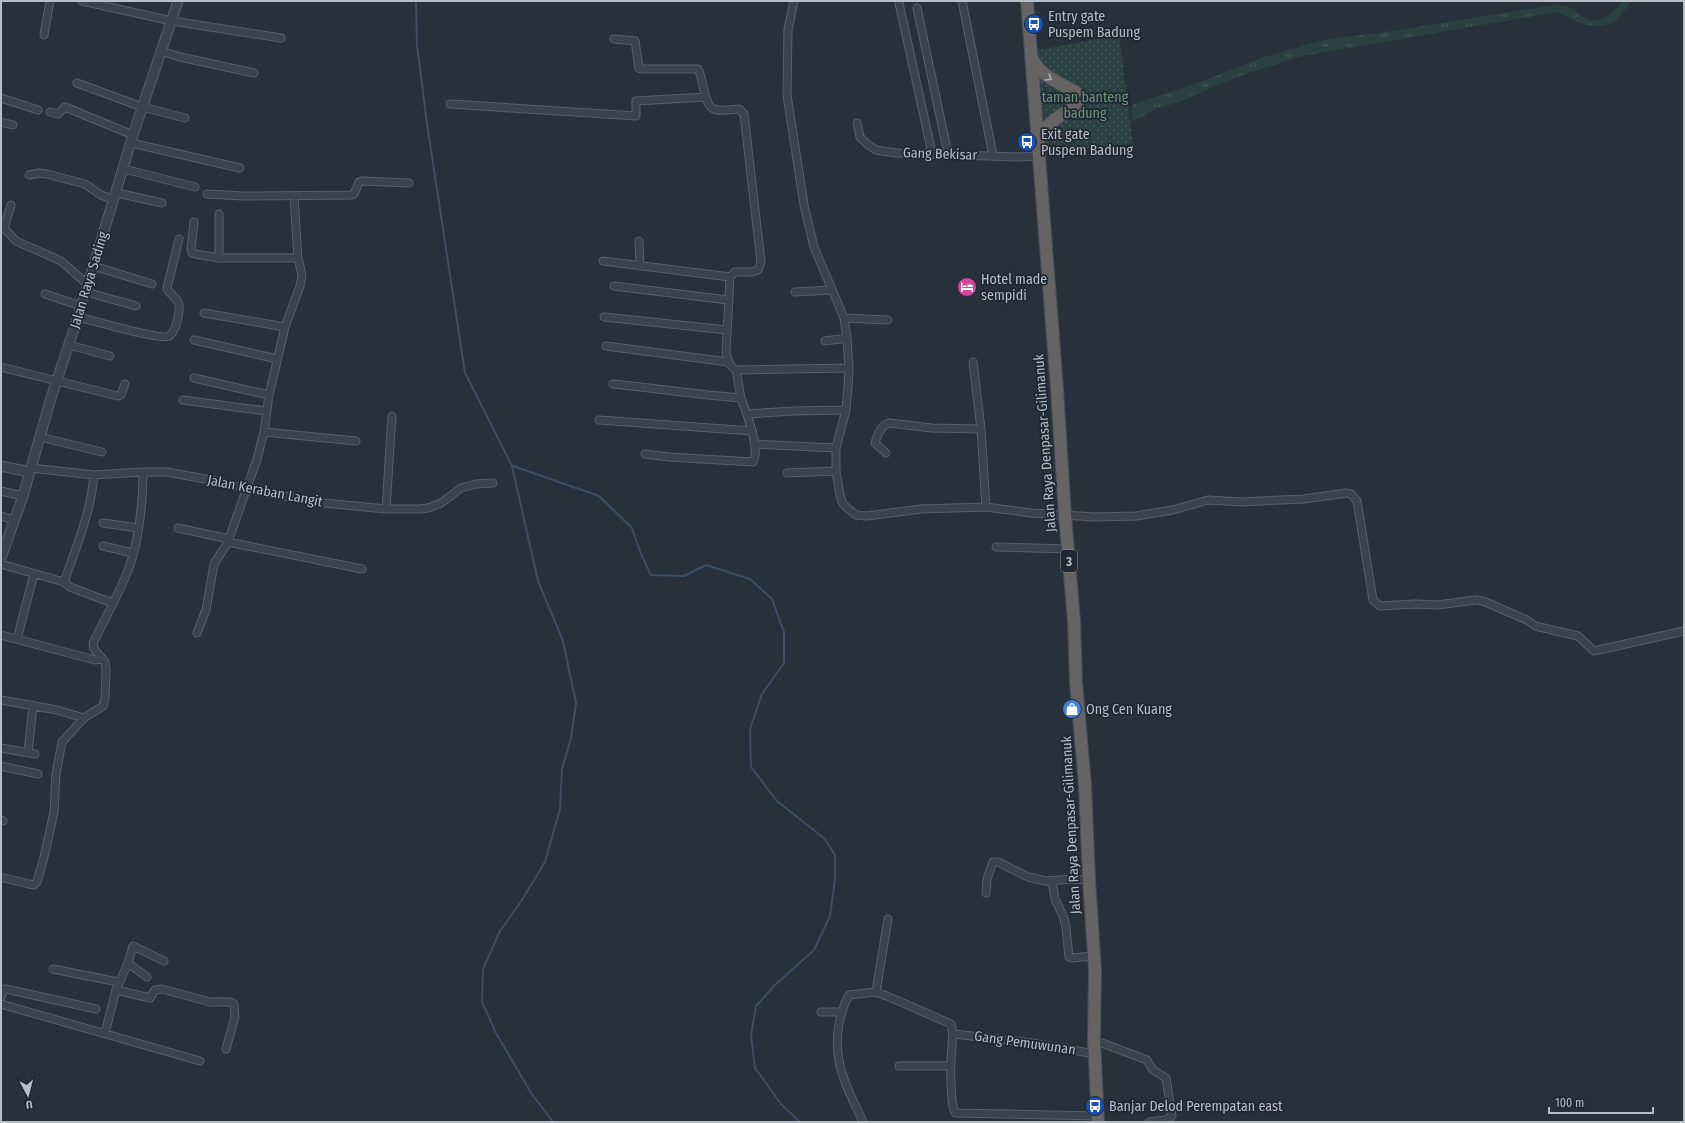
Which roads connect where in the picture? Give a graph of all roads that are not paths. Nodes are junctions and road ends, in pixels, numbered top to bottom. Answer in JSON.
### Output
{"nodes":[{"id":1,"x":50,"y":1,"type":"edge"},
{"id":2,"x":82,"y":1,"type":"edge"},
{"id":3,"x":178,"y":1,"type":"edge"},
{"id":4,"x":794,"y":1,"type":"edge"},
{"id":5,"x":962,"y":1,"type":"edge"},
{"id":6,"x":1027,"y":1,"type":"edge"},
{"id":7,"x":899,"y":3,"type":"dead end"},
{"id":8,"x":112,"y":4,"type":"edge"},
{"id":9,"x":917,"y":8,"type":"dead end"},
{"id":10,"x":172,"y":21,"type":"junction"},
{"id":11,"x":44,"y":35,"type":"dead end"},
{"id":12,"x":281,"y":38,"type":"dead end"},
{"id":13,"x":614,"y":39,"type":"dead end"},
{"id":14,"x":161,"y":51,"type":"junction"},
{"id":15,"x":1031,"y":55,"type":"junction"},
{"id":16,"x":254,"y":73,"type":"dead end"},
{"id":17,"x":77,"y":83,"type":"dead end"},
{"id":18,"x":1076,"y":92,"type":"dead end"},
{"id":19,"x":706,"y":97,"type":"junction"},
{"id":20,"x":1,"y":98,"type":"edge"},
{"id":21,"x":450,"y":104,"type":"dead end"},
{"id":22,"x":1077,"y":106,"type":"dead end"},
{"id":23,"x":142,"y":107,"type":"junction"},
{"id":24,"x":38,"y":110,"type":"dead end"},
{"id":25,"x":50,"y":112,"type":"dead end"},
{"id":26,"x":186,"y":118,"type":"dead end"},
{"id":27,"x":1,"y":122,"type":"edge"},
{"id":28,"x":857,"y":123,"type":"dead end"},
{"id":29,"x":13,"y":125,"type":"dead end"},
{"id":30,"x":1038,"y":138,"type":"junction"},
{"id":31,"x":132,"y":139,"type":"junction"},
{"id":32,"x":932,"y":153,"type":"junction"},
{"id":33,"x":948,"y":154,"type":"junction"},
{"id":34,"x":993,"y":155,"type":"junction"},
{"id":35,"x":1039,"y":156,"type":"junction"},
{"id":36,"x":124,"y":168,"type":"junction"},
{"id":37,"x":240,"y":168,"type":"dead end"},
{"id":38,"x":29,"y":175,"type":"dead end"},
{"id":39,"x":409,"y":182,"type":"dead end"},
{"id":40,"x":195,"y":187,"type":"dead end"},
{"id":41,"x":207,"y":194,"type":"dead end"},
{"id":42,"x":115,"y":196,"type":"junction"},
{"id":43,"x":294,"y":197,"type":"junction"},
{"id":44,"x":162,"y":203,"type":"dead end"},
{"id":45,"x":11,"y":205,"type":"dead end"},
{"id":46,"x":219,"y":214,"type":"dead end"},
{"id":47,"x":194,"y":222,"type":"dead end"},
{"id":48,"x":2,"y":228,"type":"edge"},
{"id":49,"x":179,"y":239,"type":"dead end"},
{"id":50,"x":639,"y":241,"type":"dead end"},
{"id":51,"x":219,"y":258,"type":"junction"},
{"id":52,"x":298,"y":258,"type":"junction"},
{"id":53,"x":603,"y":261,"type":"dead end"},
{"id":54,"x":93,"y":266,"type":"junction"},
{"id":55,"x":640,"y":266,"type":"junction"},
{"id":56,"x":732,"y":275,"type":"junction"},
{"id":57,"x":152,"y":284,"type":"dead end"},
{"id":58,"x":614,"y":286,"type":"dead end"},
{"id":59,"x":86,"y":288,"type":"junction"},
{"id":60,"x":831,"y":290,"type":"junction"},
{"id":61,"x":795,"y":292,"type":"dead end"},
{"id":62,"x":45,"y":294,"type":"dead end"},
{"id":63,"x":728,"y":300,"type":"junction"},
{"id":64,"x":81,"y":306,"type":"junction"},
{"id":65,"x":136,"y":306,"type":"dead end"},
{"id":66,"x":204,"y":313,"type":"dead end"},
{"id":67,"x":78,"y":317,"type":"junction"},
{"id":68,"x":604,"y":317,"type":"dead end"},
{"id":69,"x":844,"y":318,"type":"junction"},
{"id":70,"x":888,"y":320,"type":"dead end"},
{"id":71,"x":285,"y":327,"type":"junction"},
{"id":72,"x":727,"y":330,"type":"junction"},
{"id":73,"x":847,"y":338,"type":"junction"},
{"id":74,"x":194,"y":340,"type":"dead end"},
{"id":75,"x":825,"y":341,"type":"dead end"},
{"id":76,"x":69,"y":345,"type":"junction"},
{"id":77,"x":606,"y":346,"type":"dead end"},
{"id":78,"x":110,"y":356,"type":"dead end"},
{"id":79,"x":277,"y":359,"type":"junction"},
{"id":80,"x":728,"y":362,"type":"junction"},
{"id":81,"x":973,"y":362,"type":"dead end"},
{"id":82,"x":1,"y":367,"type":"edge"},
{"id":83,"x":849,"y":368,"type":"junction"},
{"id":84,"x":736,"y":370,"type":"junction"},
{"id":85,"x":194,"y":378,"type":"dead end"},
{"id":86,"x":57,"y":381,"type":"junction"},
{"id":87,"x":125,"y":384,"type":"dead end"},
{"id":88,"x":613,"y":384,"type":"dead end"},
{"id":89,"x":269,"y":395,"type":"junction"},
{"id":90,"x":741,"y":398,"type":"junction"},
{"id":91,"x":183,"y":400,"type":"dead end"},
{"id":92,"x":846,"y":410,"type":"junction"},
{"id":93,"x":266,"y":411,"type":"junction"},
{"id":94,"x":747,"y":414,"type":"junction"},
{"id":95,"x":392,"y":416,"type":"dead end"},
{"id":96,"x":598,"y":420,"type":"dead end"},
{"id":97,"x":981,"y":429,"type":"junction"},
{"id":98,"x":752,"y":431,"type":"junction"},
{"id":99,"x":264,"y":432,"type":"junction"},
{"id":100,"x":40,"y":437,"type":"junction"},
{"id":101,"x":356,"y":442,"type":"dead end"},
{"id":102,"x":754,"y":444,"type":"junction"},
{"id":103,"x":836,"y":448,"type":"junction"},
{"id":104,"x":102,"y":452,"type":"dead end"},
{"id":105,"x":886,"y":453,"type":"dead end"},
{"id":106,"x":645,"y":454,"type":"dead end"},
{"id":107,"x":1,"y":466,"type":"edge"},
{"id":108,"x":30,"y":470,"type":"junction"},
{"id":109,"x":836,"y":471,"type":"junction"},
{"id":110,"x":144,"y":472,"type":"junction"},
{"id":111,"x":787,"y":473,"type":"dead end"},
{"id":112,"x":94,"y":476,"type":"junction"},
{"id":113,"x":493,"y":483,"type":"dead end"},
{"id":114,"x":247,"y":489,"type":"junction"},
{"id":115,"x":1,"y":491,"type":"edge"},
{"id":116,"x":23,"y":496,"type":"junction"},
{"id":117,"x":986,"y":507,"type":"junction"},
{"id":118,"x":386,"y":509,"type":"junction"},
{"id":119,"x":1065,"y":515,"type":"junction"},
{"id":120,"x":1,"y":516,"type":"edge"},
{"id":121,"x":14,"y":520,"type":"junction"},
{"id":122,"x":103,"y":523,"type":"dead end"},
{"id":123,"x":138,"y":528,"type":"junction"},
{"id":124,"x":178,"y":528,"type":"dead end"},
{"id":125,"x":228,"y":540,"type":"junction"},
{"id":126,"x":103,"y":546,"type":"dead end"},
{"id":127,"x":996,"y":547,"type":"dead end"},
{"id":128,"x":1068,"y":549,"type":"junction"},
{"id":129,"x":2,"y":552,"type":"edge"},
{"id":130,"x":132,"y":553,"type":"junction"},
{"id":131,"x":1,"y":564,"type":"edge"},
{"id":132,"x":362,"y":569,"type":"dead end"},
{"id":133,"x":34,"y":574,"type":"junction"},
{"id":134,"x":64,"y":582,"type":"junction"},
{"id":135,"x":112,"y":603,"type":"junction"},
{"id":136,"x":1684,"y":631,"type":"edge"},
{"id":137,"x":197,"y":633,"type":"dead end"},
{"id":138,"x":1,"y":635,"type":"edge"},
{"id":139,"x":17,"y":639,"type":"junction"},
{"id":140,"x":103,"y":659,"type":"junction"},
{"id":141,"x":1,"y":700,"type":"edge"},
{"id":142,"x":33,"y":705,"type":"junction"},
{"id":143,"x":84,"y":718,"type":"junction"},
{"id":144,"x":1,"y":748,"type":"edge"},
{"id":145,"x":1,"y":766,"type":"edge"},
{"id":146,"x":38,"y":774,"type":"dead end"},
{"id":147,"x":1,"y":876,"type":"edge"},
{"id":148,"x":1089,"y":880,"type":"junction"},
{"id":149,"x":1052,"y":881,"type":"junction"},
{"id":150,"x":986,"y":893,"type":"dead end"},
{"id":151,"x":888,"y":919,"type":"dead end"},
{"id":152,"x":1094,"y":956,"type":"junction"},
{"id":153,"x":164,"y":961,"type":"dead end"},
{"id":154,"x":128,"y":963,"type":"junction"},
{"id":155,"x":53,"y":969,"type":"dead end"},
{"id":156,"x":147,"y":977,"type":"dead end"},
{"id":157,"x":118,"y":982,"type":"junction"},
{"id":158,"x":116,"y":990,"type":"junction"},
{"id":159,"x":876,"y":992,"type":"junction"},
{"id":160,"x":1,"y":997,"type":"edge"},
{"id":161,"x":1,"y":1004,"type":"edge"},
{"id":162,"x":96,"y":1009,"type":"dead end"},
{"id":163,"x":821,"y":1012,"type":"dead end"},
{"id":164,"x":841,"y":1012,"type":"junction"},
{"id":165,"x":105,"y":1033,"type":"junction"},
{"id":166,"x":954,"y":1034,"type":"junction"},
{"id":167,"x":1094,"y":1040,"type":"junction"},
{"id":168,"x":226,"y":1049,"type":"dead end"},
{"id":169,"x":1095,"y":1054,"type":"junction"},
{"id":170,"x":200,"y":1061,"type":"dead end"},
{"id":171,"x":899,"y":1066,"type":"dead end"},
{"id":172,"x":951,"y":1066,"type":"junction"},
{"id":173,"x":1007,"y":1118,"type":"edge"},
{"id":174,"x":1098,"y":1119,"type":"edge"},
{"id":175,"x":863,"y":1122,"type":"edge"},
{"id":176,"x":1149,"y":1122,"type":"edge"}],
"edges":[{"from":1,"to":11,"type":"street"},
{"from":2,"to":8,"type":"street"},
{"from":3,"to":10,"type":"street","name":"Jalan Raya Sading"},
{"from":4,"to":60,"type":"street"},
{"from":5,"to":34,"type":"street"},
{"from":6,"to":15,"type":"highway","name":"Jalan Raya Denpasar-Gilimanuk","number":"3"},
{"from":7,"to":32,"type":"street"},
{"from":8,"to":10,"type":"street"},
{"from":9,"to":33,"type":"street"},
{"from":10,"to":12,"type":"street"},
{"from":10,"to":14,"type":"street","name":"Jalan Raya Sading"},
{"from":13,"to":19,"type":"street"},
{"from":14,"to":16,"type":"street"},
{"from":14,"to":23,"type":"street","name":"Jalan Raya Sading"},
{"from":15,"to":18,"type":"highway","one_way":true},
{"from":15,"to":30,"type":"highway","name":"Jalan Raya Denpasar-Gilimanuk","number":"3"},
{"from":17,"to":23,"type":"street"},
{"from":19,"to":21,"type":"street"},
{"from":19,"to":56,"type":"street"},
{"from":20,"to":24,"type":"street"},
{"from":22,"to":30,"type":"highway"},
{"from":23,"to":26,"type":"street"},
{"from":23,"to":31,"type":"street","name":"Jalan Raya Sading"},
{"from":25,"to":31,"type":"street"},
{"from":27,"to":29,"type":"street"},
{"from":28,"to":32,"type":"street","name":"Gang Bekisar"},
{"from":30,"to":35,"type":"highway","name":"Jalan Raya Denpasar-Gilimanuk","number":"3"},
{"from":31,"to":36,"type":"street","name":"Jalan Raya Sading"},
{"from":31,"to":37,"type":"street"},
{"from":32,"to":33,"type":"street","name":"Gang Bekisar"},
{"from":33,"to":34,"type":"street","name":"Gang Bekisar"},
{"from":34,"to":35,"type":"street","name":"Gang Bekisar"},
{"from":35,"to":119,"type":"highway","name":"Jalan Raya Denpasar-Gilimanuk","number":"3"},
{"from":36,"to":40,"type":"street"},
{"from":36,"to":42,"type":"street","name":"Jalan Raya Sading"},
{"from":38,"to":42,"type":"street"},
{"from":39,"to":43,"type":"street"},
{"from":41,"to":43,"type":"street"},
{"from":42,"to":44,"type":"street"},
{"from":42,"to":54,"type":"street","name":"Jalan Raya Sading"},
{"from":43,"to":52,"type":"street"},
{"from":45,"to":48,"type":"street"},
{"from":46,"to":51,"type":"street"},
{"from":47,"to":51,"type":"street"},
{"from":48,"to":59,"type":"street"},
{"from":49,"to":67,"type":"street"},
{"from":50,"to":55,"type":"street"},
{"from":51,"to":52,"type":"street"},
{"from":52,"to":71,"type":"street"},
{"from":53,"to":55,"type":"street"},
{"from":54,"to":57,"type":"street"},
{"from":54,"to":59,"type":"street","name":"Jalan Raya Sading"},
{"from":55,"to":56,"type":"street"},
{"from":56,"to":63,"type":"street"},
{"from":58,"to":63,"type":"street"},
{"from":59,"to":64,"type":"street","name":"Jalan Raya Sading"},
{"from":59,"to":65,"type":"street"},
{"from":60,"to":61,"type":"street"},
{"from":60,"to":69,"type":"street"},
{"from":62,"to":64,"type":"street"},
{"from":63,"to":72,"type":"street"},
{"from":64,"to":67,"type":"street","name":"Jalan Raya Sading"},
{"from":66,"to":71,"type":"street"},
{"from":67,"to":76,"type":"street","name":"Jalan Raya Sading"},
{"from":68,"to":72,"type":"street"},
{"from":69,"to":70,"type":"street"},
{"from":69,"to":73,"type":"street"},
{"from":71,"to":79,"type":"street"},
{"from":72,"to":80,"type":"street"},
{"from":73,"to":75,"type":"street"},
{"from":73,"to":83,"type":"street"},
{"from":74,"to":79,"type":"street"},
{"from":76,"to":78,"type":"street"},
{"from":76,"to":86,"type":"street","name":"Jalan Raya Sading"},
{"from":77,"to":80,"type":"street"},
{"from":79,"to":89,"type":"street"},
{"from":80,"to":84,"type":"street"},
{"from":81,"to":97,"type":"street"},
{"from":82,"to":86,"type":"street"},
{"from":83,"to":84,"type":"street"},
{"from":83,"to":92,"type":"street"},
{"from":84,"to":90,"type":"street"},
{"from":85,"to":89,"type":"street"},
{"from":86,"to":87,"type":"street"},
{"from":86,"to":100,"type":"street","name":"Jalan Raya Sading"},
{"from":88,"to":90,"type":"street"},
{"from":89,"to":93,"type":"street"},
{"from":90,"to":94,"type":"street"},
{"from":91,"to":93,"type":"street"},
{"from":92,"to":94,"type":"street"},
{"from":92,"to":103,"type":"street"},
{"from":93,"to":99,"type":"street"},
{"from":94,"to":98,"type":"street"},
{"from":95,"to":118,"type":"street"},
{"from":96,"to":98,"type":"street"},
{"from":97,"to":105,"type":"street"},
{"from":97,"to":117,"type":"street"},
{"from":98,"to":102,"type":"street"},
{"from":99,"to":101,"type":"street"},
{"from":99,"to":114,"type":"street"},
{"from":100,"to":104,"type":"street"},
{"from":100,"to":108,"type":"street","name":"Jalan Raya Sading"},
{"from":102,"to":103,"type":"street"},
{"from":102,"to":106,"type":"street"},
{"from":103,"to":109,"type":"street"},
{"from":107,"to":108,"type":"street"},
{"from":108,"to":112,"type":"street","name":"Jalan Keraban Langit"},
{"from":108,"to":116,"type":"street","name":"Jalan Raya Sading"},
{"from":109,"to":111,"type":"street"},
{"from":109,"to":117,"type":"street"},
{"from":110,"to":112,"type":"street","name":"Jalan Keraban Langit"},
{"from":110,"to":114,"type":"street","name":"Jalan Keraban Langit"},
{"from":110,"to":123,"type":"street"},
{"from":112,"to":134,"type":"street"},
{"from":113,"to":118,"type":"street","name":"Jalan Keraban Langit"},
{"from":114,"to":118,"type":"street","name":"Jalan Keraban Langit"},
{"from":114,"to":125,"type":"street"},
{"from":115,"to":116,"type":"street"},
{"from":116,"to":121,"type":"street","name":"Jalan Raya Sading"},
{"from":117,"to":119,"type":"street"},
{"from":119,"to":128,"type":"highway","name":"Jalan Raya Denpasar-Gilimanuk","number":"3"},
{"from":119,"to":136,"type":"street"},
{"from":120,"to":121,"type":"street"},
{"from":121,"to":129,"type":"street","name":"Jalan Raya Sading"},
{"from":122,"to":123,"type":"street"},
{"from":123,"to":130,"type":"street"},
{"from":124,"to":125,"type":"street"},
{"from":125,"to":132,"type":"street"},
{"from":125,"to":137,"type":"street"},
{"from":126,"to":130,"type":"street"},
{"from":127,"to":128,"type":"street"},
{"from":128,"to":148,"type":"highway","name":"Jalan Raya Denpasar-Gilimanuk","number":"3"},
{"from":130,"to":135,"type":"street"},
{"from":131,"to":133,"type":"street"},
{"from":133,"to":134,"type":"street"},
{"from":133,"to":139,"type":"street"},
{"from":134,"to":135,"type":"street"},
{"from":135,"to":140,"type":"street"},
{"from":138,"to":139,"type":"street"},
{"from":139,"to":140,"type":"street"},
{"from":140,"to":143,"type":"street"},
{"from":141,"to":142,"type":"street"},
{"from":142,"to":143,"type":"street"},
{"from":142,"to":144,"type":"street"},
{"from":143,"to":147,"type":"street"},
{"from":145,"to":146,"type":"street"},
{"from":148,"to":149,"type":"street"},
{"from":148,"to":152,"type":"highway","name":"Jalan Raya Denpasar-Gilimanuk","number":"3"},
{"from":149,"to":150,"type":"street"},
{"from":149,"to":152,"type":"street"},
{"from":151,"to":159,"type":"street"},
{"from":152,"to":167,"type":"highway","name":"Jalan Raya Denpasar-Gilimanuk","number":"3"},
{"from":153,"to":154,"type":"street"},
{"from":154,"to":156,"type":"street"},
{"from":154,"to":157,"type":"street"},
{"from":155,"to":157,"type":"street"},
{"from":157,"to":158,"type":"street"},
{"from":158,"to":165,"type":"street"},
{"from":158,"to":168,"type":"street"},
{"from":159,"to":164,"type":"street"},
{"from":159,"to":166,"type":"street"},
{"from":160,"to":162,"type":"street"},
{"from":161,"to":165,"type":"street"},
{"from":163,"to":164,"type":"street"},
{"from":164,"to":175,"type":"street"},
{"from":165,"to":170,"type":"street"},
{"from":166,"to":169,"type":"street","name":"Gang Pemuwunan"},
{"from":166,"to":172,"type":"street"},
{"from":167,"to":169,"type":"highway","name":"Jalan Raya Denpasar-Gilimanuk","number":"3"},
{"from":167,"to":176,"type":"street"},
{"from":169,"to":174,"type":"highway","name":"Jalan Raya Denpasar-Gilimanuk","number":"3"},
{"from":171,"to":172,"type":"street"},
{"from":172,"to":173,"type":"street"},
{"from":173,"to":174,"type":"street"}]}
